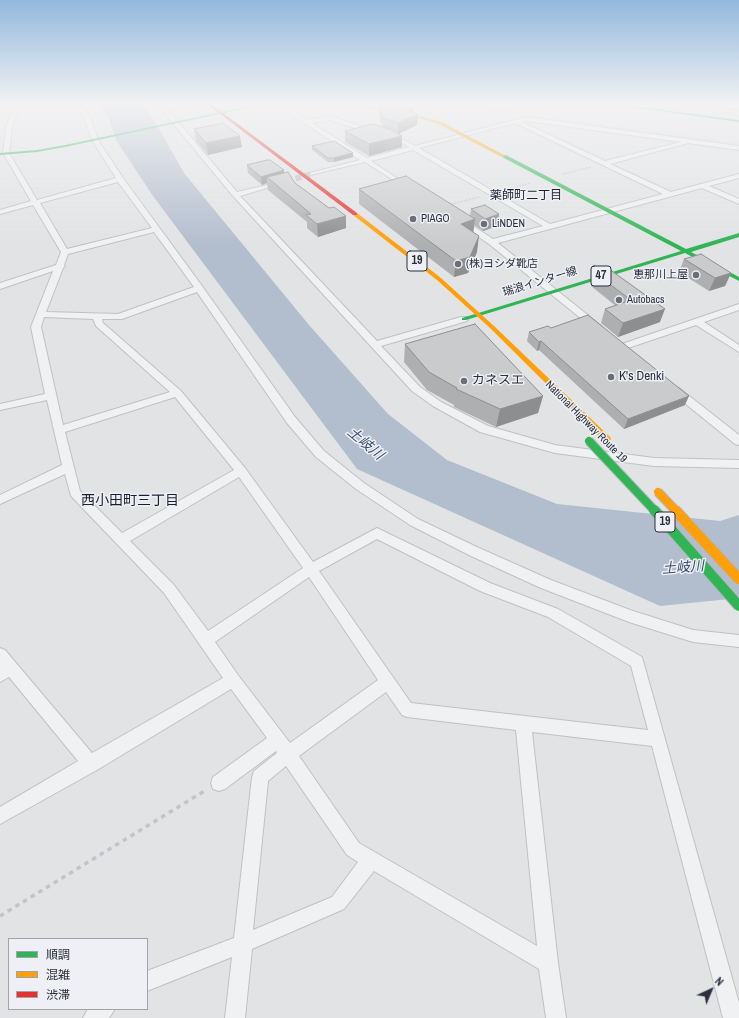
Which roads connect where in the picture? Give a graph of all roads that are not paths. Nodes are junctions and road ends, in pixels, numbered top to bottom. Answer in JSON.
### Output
{"nodes":[{"id":1,"x":28,"y":152,"type":"edge"},
{"id":2,"x":105,"y":152,"type":"edge"},
{"id":3,"x":199,"y":152,"type":"edge"},
{"id":4,"x":259,"y":152,"type":"edge"},
{"id":5,"x":272,"y":152,"type":"edge"},
{"id":6,"x":353,"y":152,"type":"edge"},
{"id":7,"x":401,"y":152,"type":"edge"},
{"id":8,"x":421,"y":152,"type":"edge"},
{"id":9,"x":496,"y":152,"type":"edge"},
{"id":10,"x":581,"y":152,"type":"edge"},
{"id":11,"x":653,"y":152,"type":"edge"},
{"id":12,"x":3,"y":153,"type":"edge"},
{"id":13,"x":366,"y":160,"type":"junction"},
{"id":14,"x":605,"y":163,"type":"junction"},
{"id":15,"x":312,"y":174,"type":"tunnel mouth"},
{"id":16,"x":739,"y":176,"type":"edge"},
{"id":17,"x":120,"y":179,"type":"junction"},
{"id":18,"x":287,"y":181,"type":"tunnel mouth"},
{"id":19,"x":703,"y":186,"type":"junction"},
{"id":20,"x":412,"y":191,"type":"edge"},
{"id":21,"x":671,"y":194,"type":"junction"},
{"id":22,"x":235,"y":195,"type":"junction"},
{"id":23,"x":36,"y":202,"type":"junction"},
{"id":24,"x":739,"y":202,"type":"edge"},
{"id":25,"x":438,"y":208,"type":"edge"},
{"id":26,"x":611,"y":211,"type":"junction"},
{"id":27,"x":0,"y":212,"type":"edge"},
{"id":28,"x":550,"y":227,"type":"junction"},
{"id":29,"x":156,"y":229,"type":"junction"},
{"id":30,"x":739,"y":235,"type":"edge"},
{"id":31,"x":492,"y":242,"type":"junction"},
{"id":32,"x":685,"y":250,"type":"junction"},
{"id":33,"x":65,"y":252,"type":"junction"},
{"id":34,"x":392,"y":255,"type":"dead end"},
{"id":35,"x":61,"y":266,"type":"junction"},
{"id":36,"x":739,"y":278,"type":"edge"},
{"id":37,"x":0,"y":286,"type":"edge"},
{"id":38,"x":199,"y":288,"type":"junction"},
{"id":39,"x":552,"y":290,"type":"junction"},
{"id":40,"x":739,"y":307,"type":"edge"},
{"id":41,"x":455,"y":310,"type":"dead end"},
{"id":42,"x":40,"y":314,"type":"junction"},
{"id":43,"x":478,"y":314,"type":"junction"},
{"id":44,"x":97,"y":317,"type":"junction"},
{"id":45,"x":464,"y":318,"type":"junction"},
{"id":46,"x":696,"y":321,"type":"junction"},
{"id":47,"x":473,"y":327,"type":"edge"},
{"id":48,"x":605,"y":333,"type":"edge"},
{"id":49,"x":375,"y":345,"type":"junction"},
{"id":50,"x":739,"y":348,"type":"edge"},
{"id":51,"x":635,"y":357,"type":"edge"},
{"id":52,"x":665,"y":382,"type":"edge"},
{"id":53,"x":177,"y":393,"type":"junction"},
{"id":54,"x":50,"y":396,"type":"junction"},
{"id":55,"x":0,"y":406,"type":"edge"},
{"id":56,"x":59,"y":430,"type":"junction"},
{"id":57,"x":587,"y":438,"type":"dead end"},
{"id":58,"x":739,"y":441,"type":"edge"},
{"id":59,"x":739,"y":464,"type":"edge"},
{"id":60,"x":69,"y":467,"type":"junction"},
{"id":61,"x":634,"y":467,"type":"dead end"},
{"id":62,"x":241,"y":471,"type":"junction"},
{"id":63,"x":650,"y":484,"type":"dead end"},
{"id":64,"x":0,"y":500,"type":"edge"},
{"id":65,"x":121,"y":540,"type":"junction"},
{"id":66,"x":311,"y":569,"type":"junction"},
{"id":67,"x":739,"y":579,"type":"edge"},
{"id":68,"x":739,"y":606,"type":"edge"},
{"id":69,"x":206,"y":640,"type":"junction"},
{"id":70,"x":739,"y":641,"type":"edge"},
{"id":71,"x":0,"y":655,"type":"edge"},
{"id":72,"x":6,"y":672,"type":"edge"},
{"id":73,"x":233,"y":680,"type":"junction"},
{"id":74,"x":388,"y":682,"type":"junction"},
{"id":75,"x":523,"y":724,"type":"junction"},
{"id":76,"x":657,"y":739,"type":"junction"},
{"id":77,"x":283,"y":747,"type":"junction"},
{"id":78,"x":91,"y":764,"type":"junction"},
{"id":79,"x":219,"y":783,"type":"road end"},
{"id":80,"x":0,"y":816,"type":"edge"},
{"id":81,"x":371,"y":860,"type":"junction"},
{"id":82,"x":242,"y":944,"type":"junction"},
{"id":83,"x":548,"y":963,"type":"junction"},
{"id":84,"x":148,"y":981,"type":"edge"},
{"id":85,"x":104,"y":1010,"type":"edge"},
{"id":86,"x":93,"y":1018,"type":"edge"},
{"id":87,"x":235,"y":1018,"type":"edge"},
{"id":88,"x":556,"y":1018,"type":"edge"},
{"id":89,"x":733,"y":1018,"type":"edge"}],
"edges":[{"from":1,"to":12,"type":"main road"},
{"from":2,"to":17,"type":"street"},
{"from":3,"to":22,"type":"street"},
{"from":4,"to":34,"type":"main road","name":"National Highway Route 19","number":"19"},
{"from":5,"to":43,"type":"main road","name":"National Highway Route 19","number":"19"},
{"from":6,"to":13,"type":"street"},
{"from":7,"to":13,"type":"street"},
{"from":8,"to":28,"type":"street"},
{"from":9,"to":26,"type":"main road"},
{"from":10,"to":14,"type":"street"},
{"from":11,"to":14,"type":"street"},
{"from":12,"to":23,"type":"street"},
{"from":13,"to":15,"type":"street"},
{"from":13,"to":20,"type":"street"},
{"from":14,"to":21,"type":"street"},
{"from":16,"to":19,"type":"street"},
{"from":17,"to":23,"type":"street"},
{"from":17,"to":29,"type":"street"},
{"from":18,"to":22,"type":"street"},
{"from":19,"to":21,"type":"street"},
{"from":19,"to":24,"type":"street"},
{"from":21,"to":26,"type":"street"},
{"from":22,"to":49,"type":"street"},
{"from":23,"to":27,"type":"street"},
{"from":23,"to":33,"type":"street"},
{"from":25,"to":31,"type":"street"},
{"from":26,"to":28,"type":"street"},
{"from":26,"to":32,"type":"main road"},
{"from":28,"to":31,"type":"street"},
{"from":29,"to":33,"type":"street"},
{"from":29,"to":38,"type":"street"},
{"from":30,"to":32,"type":"main road","name":"瑞浪インター線","number":"47"},
{"from":31,"to":39,"type":"street"},
{"from":32,"to":36,"type":"main road"},
{"from":32,"to":39,"type":"main road","name":"瑞浪インター線","number":"47"},
{"from":33,"to":35,"type":"street"},
{"from":35,"to":37,"type":"street"},
{"from":35,"to":42,"type":"street"},
{"from":38,"to":44,"type":"street"},
{"from":38,"to":70,"type":"street"},
{"from":39,"to":43,"type":"main road","name":"瑞浪インター線","number":"47"},
{"from":39,"to":48,"type":"street"},
{"from":40,"to":46,"type":"street"},
{"from":41,"to":45,"type":"main road"},
{"from":42,"to":44,"type":"street"},
{"from":42,"to":54,"type":"street"},
{"from":43,"to":45,"type":"main road","name":"瑞浪インター線","number":"47"},
{"from":43,"to":61,"type":"main road","name":"National Highway Route 19","number":"19"},
{"from":44,"to":53,"type":"street"},
{"from":45,"to":47,"type":"main road"},
{"from":45,"to":49,"type":"street"},
{"from":46,"to":50,"type":"street"},
{"from":46,"to":51,"type":"street"},
{"from":49,"to":59,"type":"street"},
{"from":52,"to":58,"type":"street"},
{"from":53,"to":56,"type":"street"},
{"from":53,"to":62,"type":"street"},
{"from":54,"to":55,"type":"street"},
{"from":54,"to":56,"type":"street"},
{"from":56,"to":60,"type":"street"},
{"from":57,"to":68,"type":"main road","name":"National Highway Route 19","number":"19","bridge":true},
{"from":60,"to":64,"type":"street"},
{"from":60,"to":65,"type":"street"},
{"from":62,"to":65,"type":"street"},
{"from":62,"to":66,"type":"street"},
{"from":63,"to":67,"type":"main road","number":"19","bridge":true},
{"from":65,"to":69,"type":"street"},
{"from":66,"to":69,"type":"street"},
{"from":66,"to":74,"type":"street"},
{"from":66,"to":76,"type":"street"},
{"from":69,"to":73,"type":"street"},
{"from":71,"to":72,"type":"street"},
{"from":72,"to":78,"type":"street"},
{"from":73,"to":77,"type":"street"},
{"from":73,"to":78,"type":"street"},
{"from":74,"to":75,"type":"street"},
{"from":74,"to":77,"type":"street"},
{"from":75,"to":76,"type":"street"},
{"from":75,"to":83,"type":"street"},
{"from":76,"to":89,"type":"street"},
{"from":77,"to":79,"type":"street"},
{"from":77,"to":81,"type":"street"},
{"from":77,"to":82,"type":"street"},
{"from":78,"to":80,"type":"street"},
{"from":81,"to":82,"type":"street"},
{"from":81,"to":83,"type":"street"},
{"from":82,"to":84,"type":"street"},
{"from":82,"to":87,"type":"street"},
{"from":83,"to":88,"type":"street"},
{"from":85,"to":86,"type":"street"}]}
